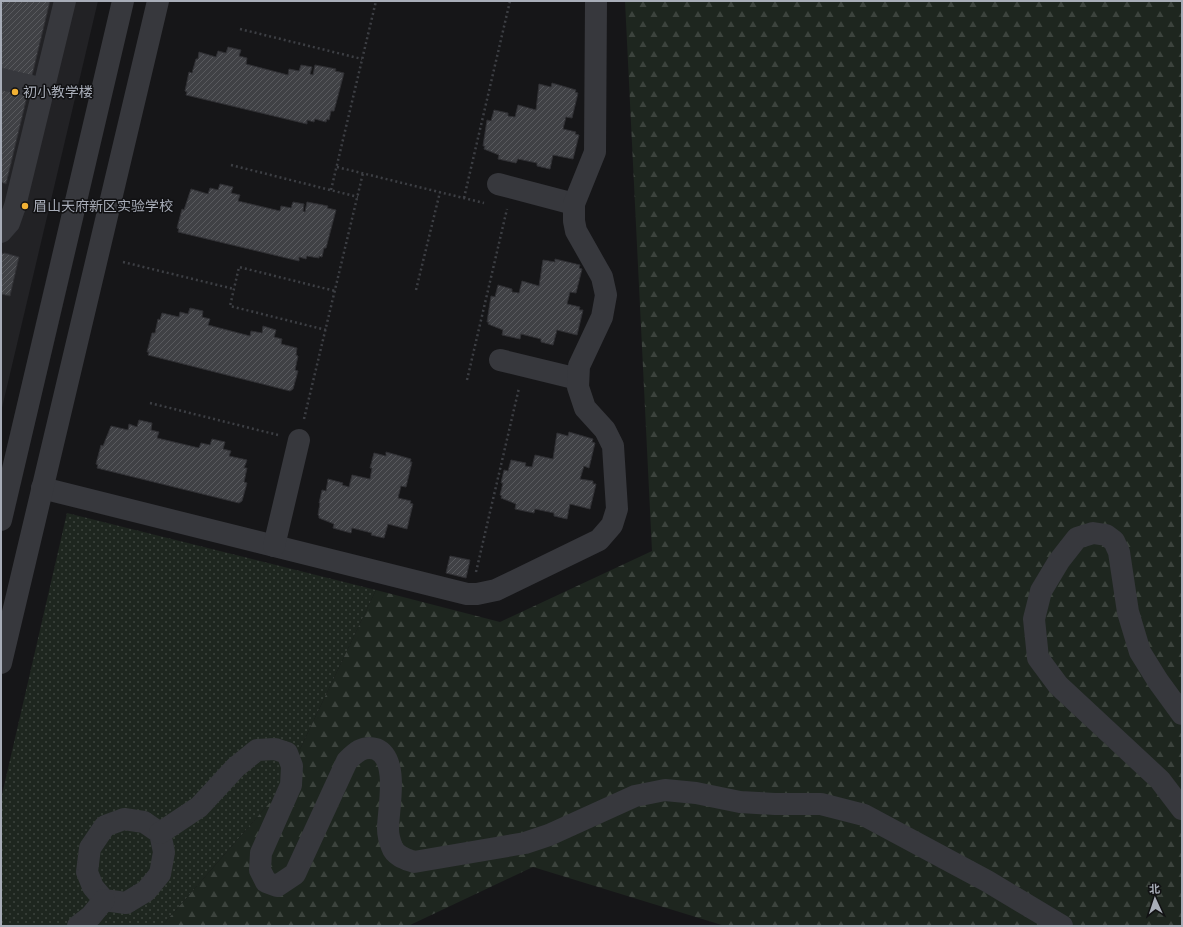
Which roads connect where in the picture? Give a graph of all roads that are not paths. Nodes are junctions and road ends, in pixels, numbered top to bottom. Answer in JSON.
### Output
{"nodes":[{"id":1,"x":65,"y":1,"type":"edge"},
{"id":2,"x":124,"y":1,"type":"edge"},
{"id":3,"x":158,"y":1,"type":"edge"},
{"id":4,"x":596,"y":1,"type":"edge"},
{"id":5,"x":1,"y":79,"type":"edge"},
{"id":6,"x":44,"y":89,"type":"junction"},
{"id":7,"x":498,"y":184,"type":"dead end"},
{"id":8,"x":574,"y":204,"type":"junction"},
{"id":9,"x":1,"y":232,"type":"edge"},
{"id":10,"x":500,"y":360,"type":"dead end"},
{"id":11,"x":578,"y":379,"type":"junction"},
{"id":12,"x":299,"y":440,"type":"road end"},
{"id":13,"x":42,"y":488,"type":"junction"},
{"id":14,"x":1,"y":520,"type":"edge"},
{"id":15,"x":274,"y":546,"type":"junction"},
{"id":16,"x":1,"y":663,"type":"edge"},
{"id":17,"x":1182,"y":714,"type":"edge"},
{"id":18,"x":1182,"y":809,"type":"edge"},
{"id":19,"x":160,"y":833,"type":"junction"},
{"id":20,"x":104,"y":900,"type":"junction"},
{"id":21,"x":78,"y":926,"type":"edge"},
{"id":22,"x":1062,"y":926,"type":"edge"}],
"edges":[{"from":1,"to":6,"type":"street"},
{"from":2,"to":14,"type":"street"},
{"from":3,"to":13,"type":"street"},
{"from":4,"to":8,"type":"street"},
{"from":5,"to":6,"type":"street"},
{"from":6,"to":9,"type":"street"},
{"from":7,"to":8,"type":"street"},
{"from":8,"to":11,"type":"street"},
{"from":10,"to":11,"type":"street"},
{"from":11,"to":15,"type":"street"},
{"from":12,"to":15,"type":"street"},
{"from":13,"to":15,"type":"street"},
{"from":13,"to":16,"type":"street"},
{"from":17,"to":18,"type":"street"},
{"from":19,"to":20,"type":"street"},
{"from":19,"to":20,"type":"street"},
{"from":19,"to":22,"type":"street"},
{"from":20,"to":21,"type":"street"}]}
